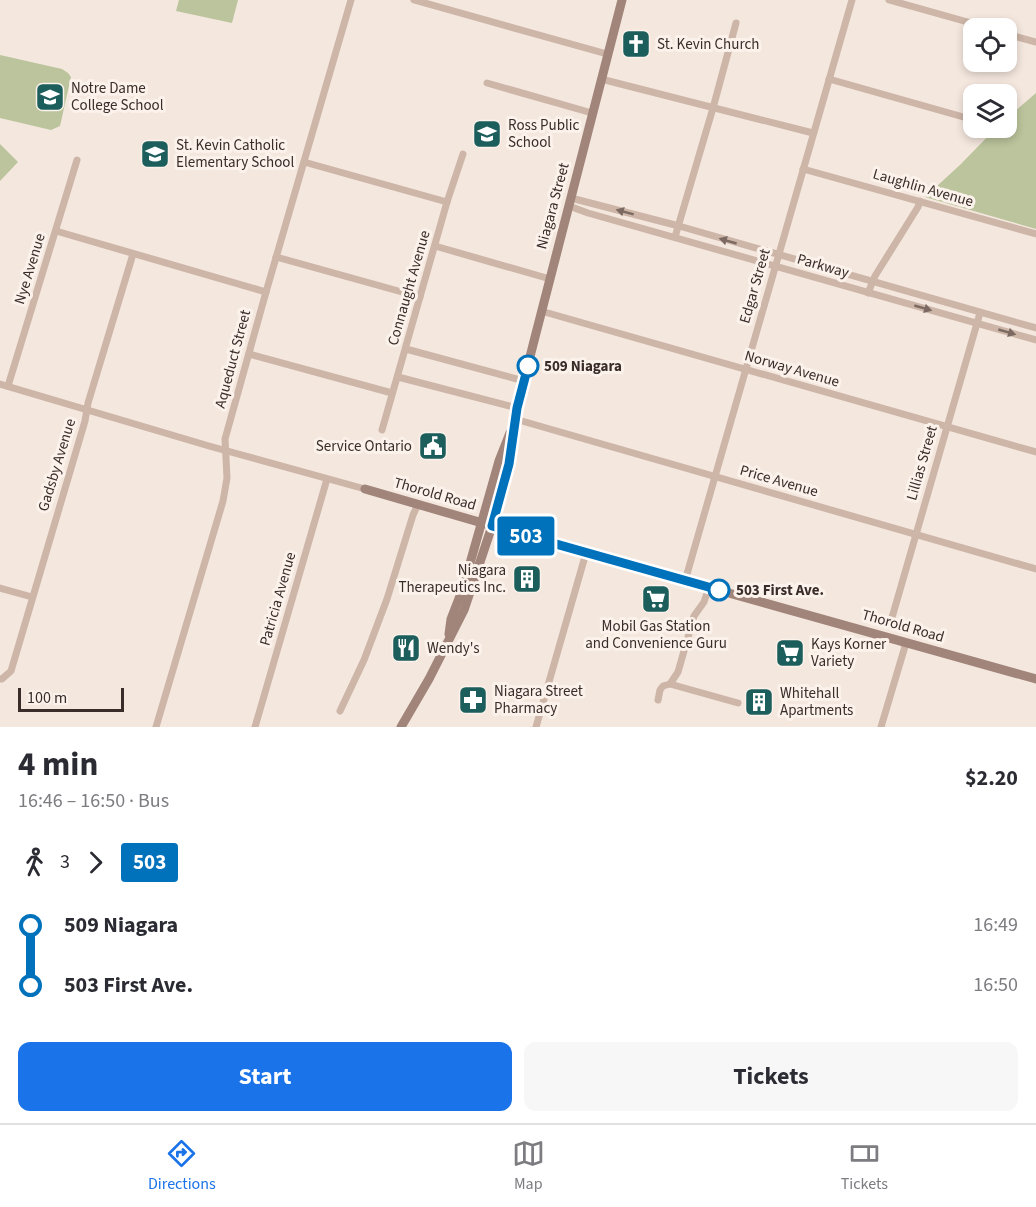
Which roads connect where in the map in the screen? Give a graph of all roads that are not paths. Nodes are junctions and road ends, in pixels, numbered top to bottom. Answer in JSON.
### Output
{"nodes":[{"id":1,"x":351,"y":0,"type":"edge"},
{"id":2,"x":414,"y":0,"type":"edge"},
{"id":3,"x":622,"y":0,"type":"edge"},
{"id":4,"x":852,"y":0,"type":"edge"},
{"id":5,"x":889,"y":0,"type":"edge"},
{"id":6,"x":963,"y":21,"type":"edge"},
{"id":7,"x":736,"y":23,"type":"dead end"},
{"id":8,"x":1017,"y":36,"type":"edge"},
{"id":9,"x":1036,"y":42,"type":"edge"},
{"id":10,"x":607,"y":54,"type":"junction"},
{"id":11,"x":601,"y":79,"type":"junction"},
{"id":12,"x":829,"y":80,"type":"junction"},
{"id":13,"x":487,"y":83,"type":"dead end"},
{"id":14,"x":713,"y":108,"type":"junction"},
{"id":15,"x":592,"y":113,"type":"junction"},
{"id":16,"x":963,"y":117,"type":"edge"},
{"id":17,"x":813,"y":133,"type":"junction"},
{"id":18,"x":463,"y":154,"type":"dead end"},
{"id":19,"x":77,"y":160,"type":"dead end"},
{"id":20,"x":304,"y":162,"type":"junction"},
{"id":21,"x":803,"y":169,"type":"junction"},
{"id":22,"x":920,"y":201,"type":"junction"},
{"id":23,"x":447,"y":202,"type":"junction"},
{"id":24,"x":570,"y":202,"type":"junction"},
{"id":25,"x":679,"y":226,"type":"junction"},
{"id":26,"x":56,"y":231,"type":"junction"},
{"id":27,"x":1036,"y":234,"type":"edge"},
{"id":28,"x":675,"y":237,"type":"junction"},
{"id":29,"x":435,"y":246,"type":"junction"},
{"id":30,"x":133,"y":254,"type":"junction"},
{"id":31,"x":778,"y":255,"type":"junction"},
{"id":32,"x":276,"y":257,"type":"junction"},
{"id":33,"x":775,"y":266,"type":"junction"},
{"id":34,"x":550,"y":279,"type":"junction"},
{"id":35,"x":872,"y":281,"type":"junction"},
{"id":36,"x":266,"y":292,"type":"junction"},
{"id":37,"x":868,"y":293,"type":"junction"},
{"id":38,"x":420,"y":297,"type":"junction"},
{"id":39,"x":541,"y":311,"type":"junction"},
{"id":40,"x":980,"y":313,"type":"junction"},
{"id":41,"x":977,"y":323,"type":"junction"},
{"id":42,"x":1036,"y":328,"type":"edge"},
{"id":43,"x":1036,"y":340,"type":"edge"},
{"id":44,"x":406,"y":349,"type":"junction"},
{"id":45,"x":249,"y":354,"type":"junction"},
{"id":46,"x":746,"y":369,"type":"junction"},
{"id":47,"x":398,"y":377,"type":"junction"},
{"id":48,"x":524,"y":381,"type":"junction"},
{"id":49,"x":4,"y":385,"type":"edge"},
{"id":50,"x":392,"y":393,"type":"junction"},
{"id":51,"x":517,"y":408,"type":"junction"},
{"id":52,"x":87,"y":410,"type":"junction"},
{"id":53,"x":515,"y":419,"type":"junction"},
{"id":54,"x":947,"y":427,"type":"junction"},
{"id":55,"x":382,"y":430,"type":"dead end"},
{"id":56,"x":226,"y":451,"type":"junction"},
{"id":57,"x":1036,"y":452,"type":"edge"},
{"id":58,"x":715,"y":477,"type":"junction"},
{"id":59,"x":327,"y":479,"type":"junction"},
{"id":60,"x":365,"y":489,"type":"joint"},
{"id":61,"x":418,"y":504,"type":"junction"},
{"id":62,"x":482,"y":523,"type":"junction"},
{"id":63,"x":492,"y":526,"type":"junction"},
{"id":64,"x":916,"y":534,"type":"junction"},
{"id":65,"x":586,"y":553,"type":"junction"},
{"id":66,"x":1036,"y":569,"type":"edge"},
{"id":67,"x":685,"y":581,"type":"junction"},
{"id":68,"x":709,"y":587,"type":"junction"},
{"id":69,"x":0,"y":588,"type":"edge"},
{"id":70,"x":32,"y":597,"type":"junction"},
{"id":71,"x":891,"y":621,"type":"dead end"},
{"id":72,"x":448,"y":640,"type":"junction"},
{"id":73,"x":906,"y":642,"type":"junction"},
{"id":74,"x":0,"y":679,"type":"edge"},
{"id":75,"x":1036,"y":679,"type":"edge"},
{"id":76,"x":670,"y":684,"type":"junction"},
{"id":77,"x":658,"y":700,"type":"dead end"},
{"id":78,"x":738,"y":703,"type":"dead end"},
{"id":79,"x":340,"y":711,"type":"dead end"},
{"id":80,"x":156,"y":727,"type":"edge"},
{"id":81,"x":255,"y":727,"type":"edge"},
{"id":82,"x":401,"y":727,"type":"edge"},
{"id":83,"x":536,"y":727,"type":"edge"},
{"id":84,"x":881,"y":727,"type":"edge"}],
"edges":[{"from":1,"to":20,"type":"street","name":"Aqueduct Street"},
{"from":2,"to":10,"type":"street"},
{"from":3,"to":10,"type":"main road","name":"Niagara Street"},
{"from":4,"to":12,"type":"street","name":"Edgar Street"},
{"from":5,"to":6,"type":"street"},
{"from":7,"to":14,"type":"street"},
{"from":8,"to":9,"type":"street"},
{"from":10,"to":11,"type":"main road","name":"Niagara Street"},
{"from":11,"to":14,"type":"street"},
{"from":11,"to":15,"type":"main road","name":"Niagara Street"},
{"from":12,"to":16,"type":"street"},
{"from":12,"to":17,"type":"street","name":"Edgar Street"},
{"from":13,"to":15,"type":"street"},
{"from":14,"to":17,"type":"street"},
{"from":14,"to":25,"type":"street"},
{"from":15,"to":24,"type":"main road","name":"Niagara Street"},
{"from":17,"to":21,"type":"street","name":"Edgar Street"},
{"from":18,"to":23,"type":"street","name":"Connaught Avenue"},
{"from":19,"to":26,"type":"street","name":"Nye Avenue"},
{"from":20,"to":23,"type":"street"},
{"from":20,"to":32,"type":"street","name":"Aqueduct Street"},
{"from":21,"to":22,"type":"street","name":"Laughlin Avenue"},
{"from":21,"to":31,"type":"street","name":"Edgar Street"},
{"from":22,"to":27,"type":"street","name":"Laughlin Avenue"},
{"from":22,"to":35,"type":"street"},
{"from":23,"to":29,"type":"street","name":"Connaught Avenue"},
{"from":25,"to":24,"type":"street","name":"Parkway","one_way":true},
{"from":24,"to":28,"type":"street","name":"Parkway"},
{"from":24,"to":34,"type":"main road","name":"Niagara Street"},
{"from":25,"to":28,"type":"street"},
{"from":31,"to":25,"type":"street","name":"Parkway","one_way":true},
{"from":26,"to":30,"type":"street"},
{"from":26,"to":49,"type":"street","name":"Nye Avenue"},
{"from":28,"to":33,"type":"street","name":"Parkway"},
{"from":29,"to":34,"type":"street"},
{"from":29,"to":38,"type":"street","name":"Connaught Avenue"},
{"from":30,"to":36,"type":"street"},
{"from":30,"to":52,"type":"street","name":"Gadsby Avenue"},
{"from":31,"to":33,"type":"street","name":"Edgar Street"},
{"from":31,"to":35,"type":"street","name":"Parkway"},
{"from":32,"to":36,"type":"street","name":"Aqueduct Street"},
{"from":32,"to":38,"type":"street"},
{"from":33,"to":37,"type":"street","name":"Parkway"},
{"from":33,"to":46,"type":"street","name":"Edgar Street"},
{"from":34,"to":39,"type":"main road","name":"Niagara Street"},
{"from":35,"to":37,"type":"street"},
{"from":35,"to":40,"type":"street","name":"Parkway"},
{"from":36,"to":45,"type":"street","name":"Aqueduct Street"},
{"from":37,"to":41,"type":"street","name":"Parkway","one_way":true},
{"from":38,"to":44,"type":"street","name":"Connaught Avenue"},
{"from":39,"to":46,"type":"street","name":"Norway Avenue"},
{"from":39,"to":48,"type":"main road","name":"Niagara Street"},
{"from":40,"to":41,"type":"street","name":"Lillias Street"},
{"from":40,"to":42,"type":"street","name":"Parkway"},
{"from":41,"to":43,"type":"street","name":"Parkway","one_way":true},
{"from":41,"to":54,"type":"street","name":"Lillias Street"},
{"from":44,"to":47,"type":"street","name":"Connaught Avenue"},
{"from":44,"to":48,"type":"street"},
{"from":45,"to":50,"type":"street"},
{"from":45,"to":56,"type":"street","name":"Aqueduct Street"},
{"from":46,"to":54,"type":"street","name":"Norway Avenue"},
{"from":46,"to":58,"type":"street","name":"Edgar Street"},
{"from":47,"to":50,"type":"street","name":"Connaught Avenue"},
{"from":47,"to":51,"type":"street"},
{"from":48,"to":51,"type":"main road","name":"Niagara Street"},
{"from":49,"to":52,"type":"street","name":"Thorold Road"},
{"from":50,"to":55,"type":"street","name":"Connaught Avenue"},
{"from":51,"to":53,"type":"main road","name":"Niagara Street"},
{"from":52,"to":56,"type":"street","name":"Thorold Road"},
{"from":52,"to":70,"type":"street","name":"Gadsby Avenue"},
{"from":53,"to":58,"type":"street","name":"Price Avenue"},
{"from":53,"to":62,"type":"main road","name":"Niagara Street"},
{"from":53,"to":63,"type":"main road","name":"Niagara Street"},
{"from":54,"to":57,"type":"street","name":"Norway Avenue"},
{"from":54,"to":64,"type":"street","name":"Lillias Street"},
{"from":56,"to":59,"type":"street","name":"Thorold Road"},
{"from":56,"to":80,"type":"street","name":"Aqueduct Street"},
{"from":58,"to":64,"type":"street","name":"Price Avenue"},
{"from":58,"to":67,"type":"street","name":"Edgar Street"},
{"from":59,"to":60,"type":"street","name":"Thorold Road"},
{"from":59,"to":81,"type":"street","name":"Patricia Avenue"},
{"from":60,"to":61,"type":"main road","name":"Thorold Road"},
{"from":61,"to":62,"type":"main road","name":"Thorold Road"},
{"from":61,"to":79,"type":"street"},
{"from":62,"to":63,"type":"main road","name":"Thorold Road"},
{"from":62,"to":72,"type":"main road","name":"Niagara Street"},
{"from":63,"to":65,"type":"main road","name":"Thorold Road"},
{"from":63,"to":72,"type":"main road","name":"Niagara Street"},
{"from":64,"to":66,"type":"street","name":"Price Avenue"},
{"from":64,"to":71,"type":"street","name":"Lillias Street"},
{"from":65,"to":67,"type":"main road","name":"Thorold Road"},
{"from":65,"to":83,"type":"street"},
{"from":67,"to":68,"type":"main road","name":"Thorold Road"},
{"from":68,"to":73,"type":"main road","name":"Thorold Road"},
{"from":68,"to":76,"type":"street"},
{"from":69,"to":70,"type":"street"},
{"from":70,"to":74,"type":"street","name":"Gadsby Avenue"},
{"from":72,"to":82,"type":"main road","name":"Niagara Street"},
{"from":73,"to":75,"type":"main road","name":"Thorold Road"},
{"from":73,"to":84,"type":"street"},
{"from":76,"to":77,"type":"street"},
{"from":76,"to":78,"type":"street"}]}
